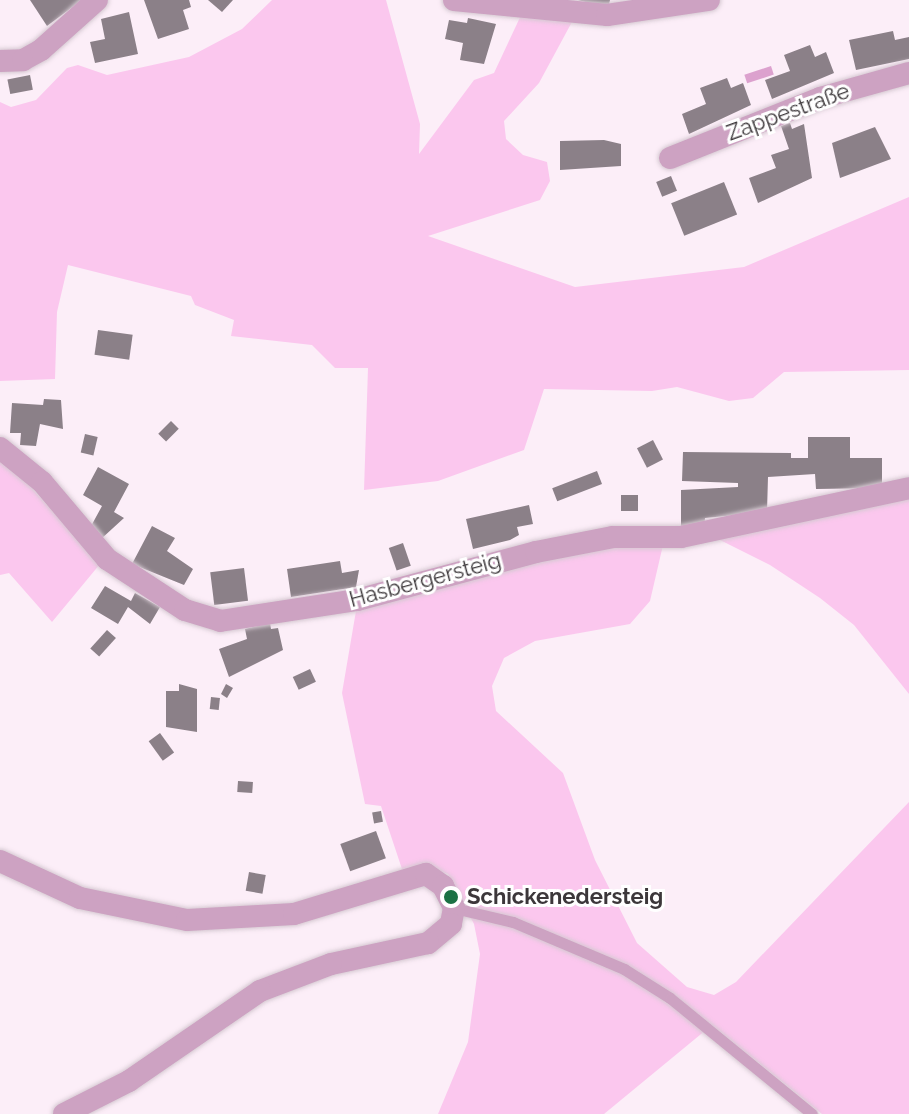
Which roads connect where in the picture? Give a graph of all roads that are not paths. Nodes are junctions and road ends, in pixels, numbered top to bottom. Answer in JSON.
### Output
{"nodes":[{"id":1,"x":97,"y":0,"type":"edge"},
{"id":2,"x":454,"y":0,"type":"edge"},
{"id":3,"x":709,"y":0,"type":"edge"},
{"id":4,"x":0,"y":61,"type":"edge"},
{"id":5,"x":909,"y":73,"type":"edge"},
{"id":6,"x":670,"y":158,"type":"dead end"},
{"id":7,"x":0,"y":448,"type":"edge"},
{"id":8,"x":909,"y":488,"type":"edge"},
{"id":9,"x":0,"y":861,"type":"edge"},
{"id":10,"x":454,"y":908,"type":"junction"},
{"id":11,"x":64,"y":1114,"type":"edge"},
{"id":12,"x":812,"y":1114,"type":"edge"}],
"edges":[{"from":1,"to":4,"type":"street"},
{"from":2,"to":3,"type":"street"},
{"from":5,"to":6,"type":"street","name":"Zappestraße"},
{"from":7,"to":8,"type":"street","name":"Hasbergersteig"},
{"from":9,"to":10,"type":"street"},
{"from":10,"to":11,"type":"street"},
{"from":10,"to":12,"type":"lane"}]}
